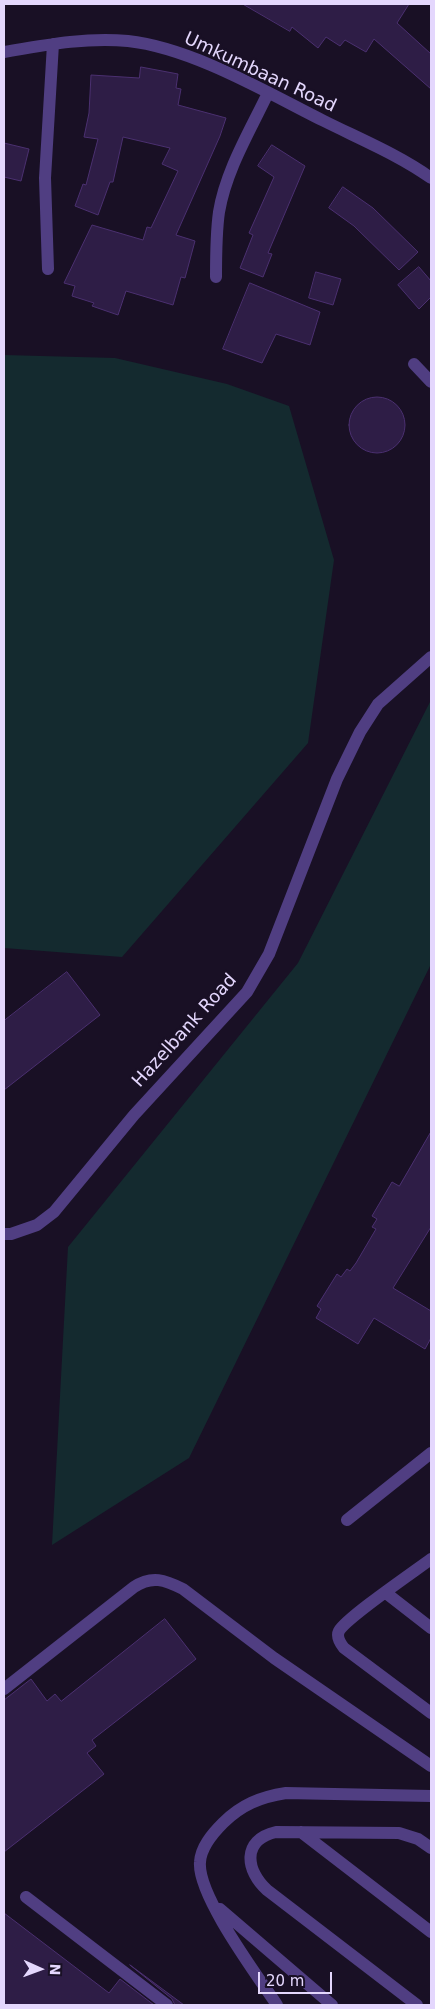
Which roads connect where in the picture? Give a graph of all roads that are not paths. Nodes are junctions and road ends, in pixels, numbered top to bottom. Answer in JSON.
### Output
{"nodes":[{"id":1,"x":52,"y":44,"type":"junction"},
{"id":2,"x":4,"y":52,"type":"edge"},
{"id":3,"x":268,"y":93,"type":"junction"},
{"id":4,"x":431,"y":178,"type":"edge"},
{"id":5,"x":48,"y":269,"type":"dead end"},
{"id":6,"x":216,"y":278,"type":"dead end"},
{"id":7,"x":414,"y":364,"type":"dead end"},
{"id":8,"x":431,"y":382,"type":"edge"},
{"id":9,"x":431,"y":657,"type":"edge"},
{"id":10,"x":4,"y":1234,"type":"edge"},
{"id":11,"x":431,"y":1453,"type":"edge"},
{"id":12,"x":346,"y":1520,"type":"dead end"},
{"id":13,"x":431,"y":1559,"type":"edge"},
{"id":14,"x":386,"y":1593,"type":"junction"},
{"id":15,"x":431,"y":1628,"type":"edge"},
{"id":16,"x":19,"y":1677,"type":"junction"},
{"id":17,"x":4,"y":1678,"type":"edge"},
{"id":18,"x":4,"y":1690,"type":"edge"},
{"id":19,"x":431,"y":1713,"type":"edge"},
{"id":20,"x":431,"y":1766,"type":"edge"},
{"id":21,"x":431,"y":1796,"type":"edge"},
{"id":22,"x":301,"y":1832,"type":"junction"},
{"id":23,"x":431,"y":1848,"type":"edge"},
{"id":24,"x":26,"y":1897,"type":"dead end"},
{"id":25,"x":208,"y":1899,"type":"junction"},
{"id":26,"x":431,"y":1932,"type":"edge"},
{"id":27,"x":167,"y":2005,"type":"edge"},
{"id":28,"x":277,"y":2005,"type":"edge"},
{"id":29,"x":332,"y":2005,"type":"edge"},
{"id":30,"x":417,"y":2005,"type":"edge"}],
"edges":[{"from":1,"to":2,"type":"street","name":"Umkumbaan Road"},
{"from":1,"to":3,"type":"street","name":"Umkumbaan Road"},
{"from":1,"to":5,"type":"street"},
{"from":3,"to":4,"type":"street","name":"Umkumbaan Road"},
{"from":3,"to":6,"type":"street"},
{"from":7,"to":8,"type":"street"},
{"from":9,"to":10,"type":"street","name":"Hazelbank Road"},
{"from":11,"to":12,"type":"street"},
{"from":13,"to":14,"type":"street"},
{"from":14,"to":15,"type":"street"},
{"from":14,"to":19,"type":"street"},
{"from":16,"to":17,"type":"street"},
{"from":16,"to":18,"type":"street"},
{"from":16,"to":20,"type":"street"},
{"from":21,"to":25,"type":"street"},
{"from":22,"to":23,"type":"street"},
{"from":22,"to":26,"type":"street"},
{"from":22,"to":30,"type":"street"},
{"from":24,"to":27,"type":"street"},
{"from":25,"to":28,"type":"street"},
{"from":25,"to":29,"type":"street"}]}
